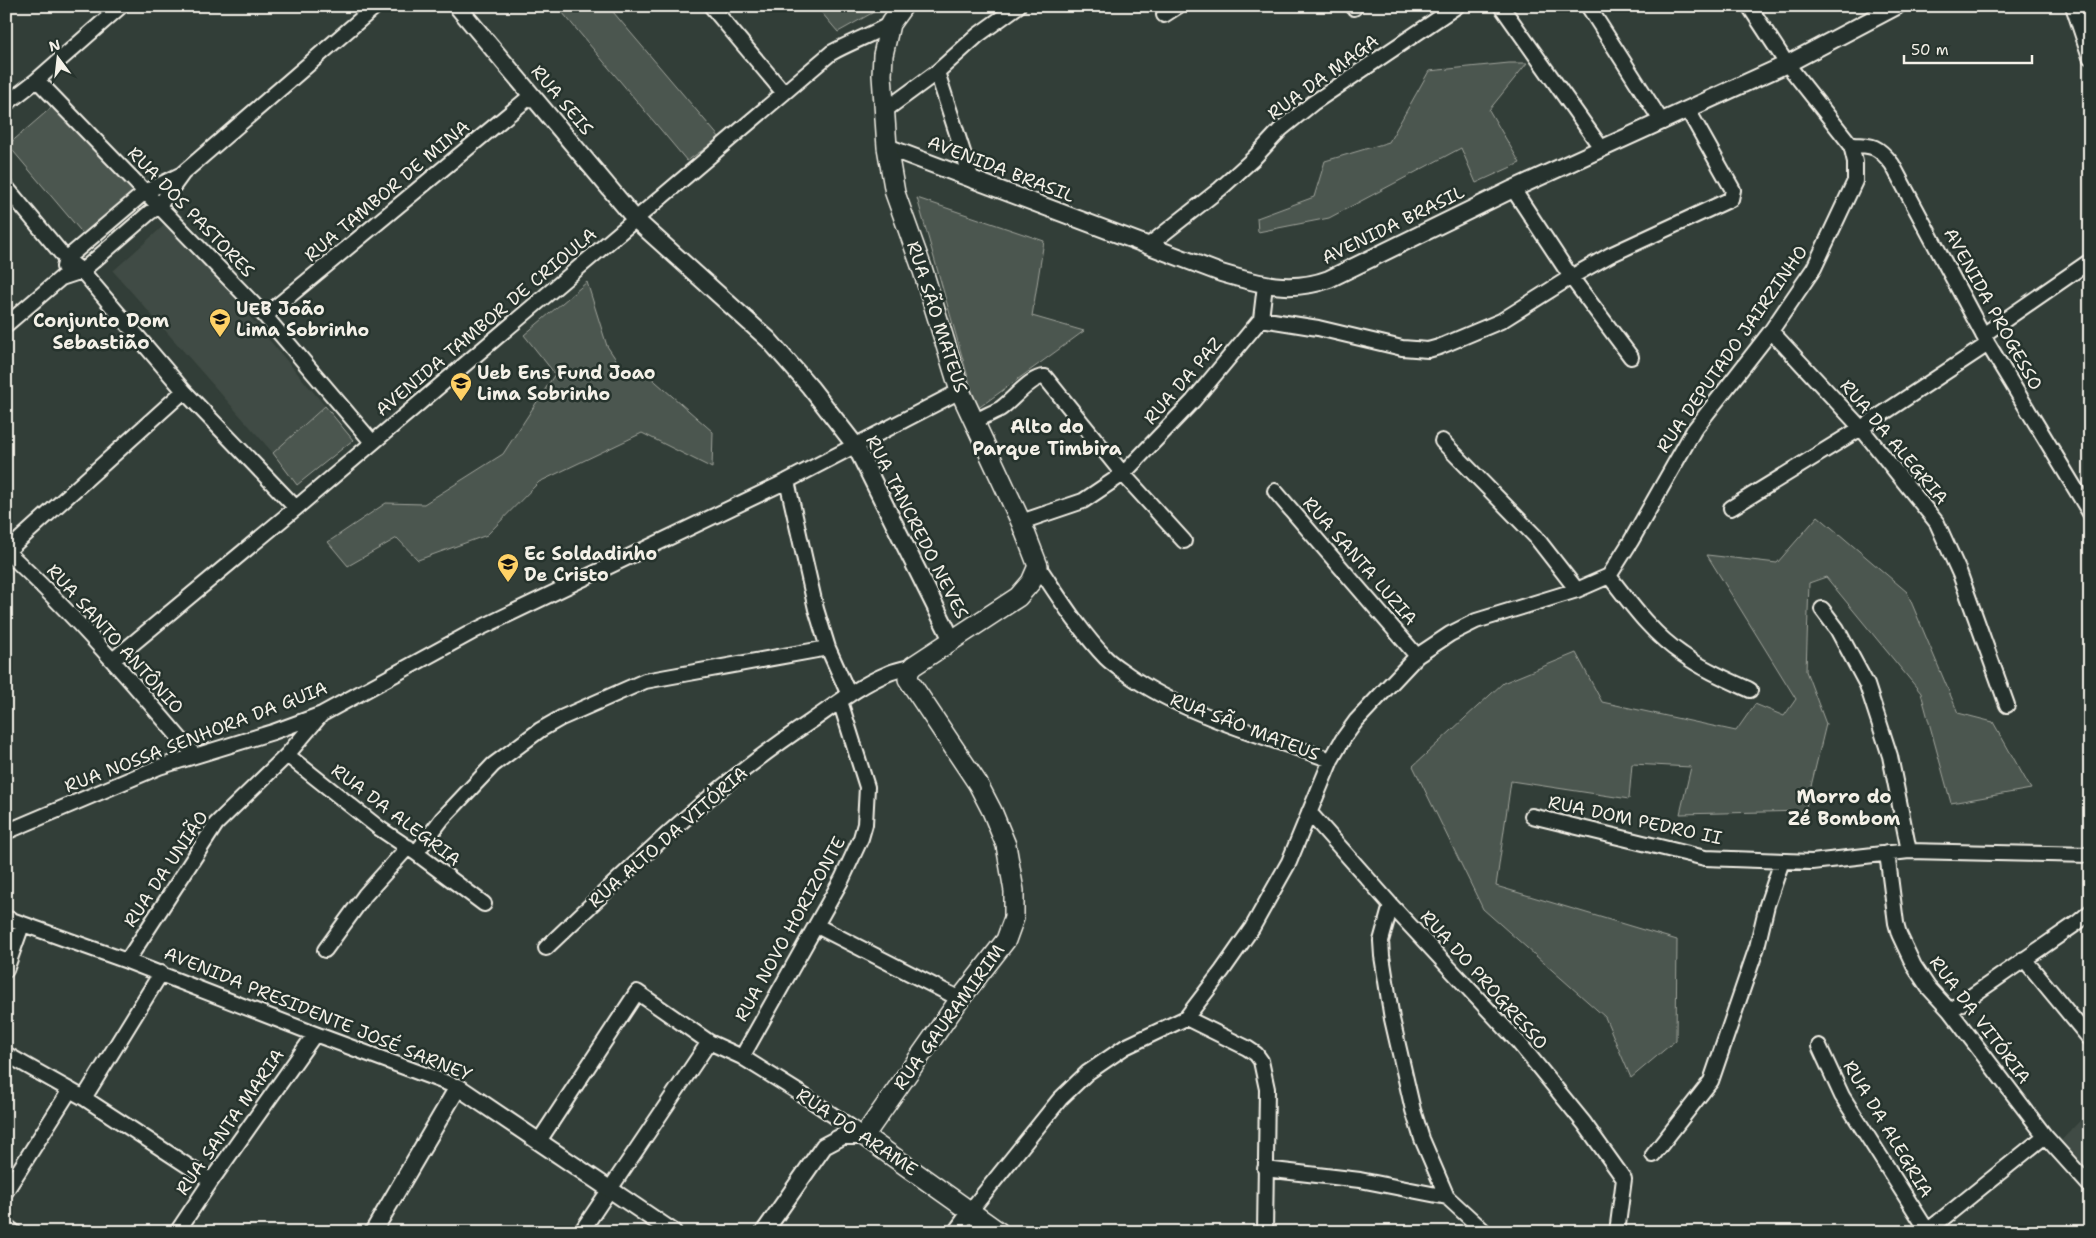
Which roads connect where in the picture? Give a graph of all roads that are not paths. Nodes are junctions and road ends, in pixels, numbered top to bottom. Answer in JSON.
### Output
{"nodes":[{"id":1,"x":121,"y":6,"type":"edge"},
{"id":2,"x":376,"y":6,"type":"edge"},
{"id":3,"x":457,"y":6,"type":"edge"},
{"id":4,"x":711,"y":6,"type":"edge"},
{"id":5,"x":903,"y":6,"type":"edge"},
{"id":6,"x":1018,"y":6,"type":"edge"},
{"id":7,"x":1178,"y":6,"type":"edge"},
{"id":8,"x":1457,"y":6,"type":"edge"},
{"id":9,"x":1501,"y":6,"type":"edge"},
{"id":10,"x":1588,"y":6,"type":"edge"},
{"id":11,"x":1749,"y":6,"type":"edge"},
{"id":12,"x":1897,"y":6,"type":"edge"},
{"id":13,"x":2073,"y":6,"type":"edge"},
{"id":14,"x":1164,"y":16,"type":"dead end"},
{"id":15,"x":890,"y":24,"type":"junction"},
{"id":16,"x":2090,"y":57,"type":"edge"},
{"id":17,"x":1787,"y":64,"type":"junction"},
{"id":18,"x":936,"y":72,"type":"junction"},
{"id":19,"x":37,"y":80,"type":"junction"},
{"id":20,"x":784,"y":93,"type":"junction"},
{"id":21,"x":532,"y":95,"type":"junction"},
{"id":22,"x":6,"y":104,"type":"edge"},
{"id":23,"x":1688,"y":110,"type":"junction"},
{"id":24,"x":884,"y":111,"type":"junction"},
{"id":25,"x":1662,"y":122,"type":"junction"},
{"id":26,"x":1851,"y":145,"type":"junction"},
{"id":27,"x":887,"y":147,"type":"junction"},
{"id":28,"x":1602,"y":149,"type":"junction"},
{"id":29,"x":182,"y":173,"type":"junction"},
{"id":30,"x":972,"y":180,"type":"junction"},
{"id":31,"x":6,"y":187,"type":"edge"},
{"id":32,"x":1514,"y":190,"type":"junction"},
{"id":33,"x":145,"y":192,"type":"junction"},
{"id":34,"x":159,"y":206,"type":"junction"},
{"id":35,"x":636,"y":220,"type":"junction"},
{"id":36,"x":1149,"y":245,"type":"junction"},
{"id":37,"x":66,"y":259,"type":"junction"},
{"id":38,"x":2090,"y":261,"type":"edge"},
{"id":39,"x":82,"y":271,"type":"junction"},
{"id":40,"x":1571,"y":277,"type":"junction"},
{"id":41,"x":61,"y":278,"type":"junction"},
{"id":42,"x":1265,"y":286,"type":"junction"},
{"id":43,"x":265,"y":316,"type":"junction"},
{"id":44,"x":1261,"y":319,"type":"junction"},
{"id":45,"x":6,"y":324,"type":"edge"},
{"id":46,"x":1771,"y":330,"type":"junction"},
{"id":47,"x":1985,"y":339,"type":"junction"},
{"id":48,"x":1631,"y":357,"type":"dead end"},
{"id":49,"x":960,"y":390,"type":"junction"},
{"id":50,"x":184,"y":391,"type":"junction"},
{"id":51,"x":975,"y":421,"type":"junction"},
{"id":52,"x":1861,"y":428,"type":"junction"},
{"id":53,"x":1442,"y":440,"type":"dead end"},
{"id":54,"x":372,"y":442,"type":"junction"},
{"id":55,"x":855,"y":446,"type":"junction"},
{"id":56,"x":1123,"y":474,"type":"junction"},
{"id":57,"x":787,"y":481,"type":"junction"},
{"id":58,"x":1275,"y":491,"type":"dead end"},
{"id":59,"x":296,"y":508,"type":"junction"},
{"id":60,"x":1731,"y":508,"type":"dead end"},
{"id":61,"x":2090,"y":513,"type":"edge"},
{"id":62,"x":1021,"y":522,"type":"junction"},
{"id":63,"x":1184,"y":541,"type":"dead end"},
{"id":64,"x":6,"y":551,"type":"edge"},
{"id":65,"x":1038,"y":566,"type":"junction"},
{"id":66,"x":1608,"y":576,"type":"junction"},
{"id":67,"x":1577,"y":590,"type":"junction"},
{"id":68,"x":1822,"y":609,"type":"dead end"},
{"id":69,"x":952,"y":640,"type":"junction"},
{"id":70,"x":828,"y":648,"type":"junction"},
{"id":71,"x":1417,"y":656,"type":"junction"},
{"id":72,"x":113,"y":660,"type":"junction"},
{"id":73,"x":906,"y":672,"type":"junction"},
{"id":74,"x":1750,"y":690,"type":"dead end"},
{"id":75,"x":845,"y":698,"type":"junction"},
{"id":76,"x":2007,"y":705,"type":"dead end"},
{"id":77,"x":322,"y":714,"type":"junction"},
{"id":78,"x":194,"y":755,"type":"junction"},
{"id":79,"x":286,"y":755,"type":"junction"},
{"id":80,"x":1331,"y":760,"type":"junction"},
{"id":81,"x":1309,"y":812,"type":"junction"},
{"id":82,"x":1532,"y":816,"type":"dead end"},
{"id":83,"x":6,"y":832,"type":"edge"},
{"id":84,"x":412,"y":850,"type":"junction"},
{"id":85,"x":1909,"y":850,"type":"junction"},
{"id":86,"x":1887,"y":853,"type":"junction"},
{"id":87,"x":2090,"y":855,"type":"edge"},
{"id":88,"x":1782,"y":861,"type":"junction"},
{"id":89,"x":484,"y":904,"type":"dead end"},
{"id":90,"x":1391,"y":905,"type":"junction"},
{"id":91,"x":2090,"y":912,"type":"edge"},
{"id":92,"x":6,"y":918,"type":"edge"},
{"id":93,"x":22,"y":925,"type":"junction"},
{"id":94,"x":817,"y":926,"type":"junction"},
{"id":95,"x":546,"y":948,"type":"dead end"},
{"id":96,"x":325,"y":950,"type":"dead end"},
{"id":97,"x":2024,"y":959,"type":"junction"},
{"id":98,"x":127,"y":961,"type":"junction"},
{"id":99,"x":6,"y":970,"type":"edge"},
{"id":100,"x":161,"y":974,"type":"junction"},
{"id":101,"x":960,"y":999,"type":"junction"},
{"id":102,"x":1950,"y":1011,"type":"junction"},
{"id":103,"x":1186,"y":1018,"type":"junction"},
{"id":104,"x":315,"y":1034,"type":"junction"},
{"id":105,"x":2090,"y":1039,"type":"edge"},
{"id":106,"x":709,"y":1042,"type":"junction"},
{"id":107,"x":1819,"y":1046,"type":"dead end"},
{"id":108,"x":6,"y":1054,"type":"edge"},
{"id":109,"x":742,"y":1057,"type":"junction"},
{"id":110,"x":458,"y":1087,"type":"junction"},
{"id":111,"x":70,"y":1090,"type":"junction"},
{"id":112,"x":84,"y":1098,"type":"junction"},
{"id":113,"x":864,"y":1136,"type":"junction"},
{"id":114,"x":2045,"y":1136,"type":"junction"},
{"id":115,"x":539,"y":1141,"type":"junction"},
{"id":116,"x":1653,"y":1155,"type":"dead end"},
{"id":117,"x":1265,"y":1169,"type":"junction"},
{"id":118,"x":211,"y":1181,"type":"junction"},
{"id":119,"x":2090,"y":1186,"type":"edge"},
{"id":120,"x":609,"y":1189,"type":"junction"},
{"id":121,"x":6,"y":1192,"type":"edge"},
{"id":122,"x":1448,"y":1197,"type":"junction"},
{"id":123,"x":970,"y":1211,"type":"junction"},
{"id":124,"x":6,"y":1226,"type":"edge"},
{"id":125,"x":1926,"y":1231,"type":"edge"},
{"id":126,"x":14,"y":1232,"type":"edge"},
{"id":127,"x":177,"y":1232,"type":"edge"},
{"id":128,"x":372,"y":1232,"type":"edge"},
{"id":129,"x":581,"y":1232,"type":"edge"},
{"id":130,"x":672,"y":1232,"type":"edge"},
{"id":131,"x":764,"y":1232,"type":"edge"},
{"id":132,"x":955,"y":1232,"type":"edge"},
{"id":133,"x":999,"y":1232,"type":"edge"},
{"id":134,"x":1265,"y":1232,"type":"edge"},
{"id":135,"x":1485,"y":1232,"type":"edge"},
{"id":136,"x":1617,"y":1232,"type":"edge"}],
"edges":[{"from":1,"to":19,"type":"street"},
{"from":2,"to":29,"type":"street"},
{"from":3,"to":21,"type":"street","name":"RUA SEIS"},
{"from":4,"to":20,"type":"street"},
{"from":5,"to":15,"type":"main road"},
{"from":6,"to":18,"type":"street"},
{"from":7,"to":14,"type":"street"},
{"from":8,"to":36,"type":"street","name":"RUA DA MAGA"},
{"from":9,"to":28,"type":"street"},
{"from":10,"to":25,"type":"street"},
{"from":11,"to":17,"type":"street","name":"RUA DEPUTADO JAIRZINHO"},
{"from":12,"to":17,"type":"street","name":"AVENIDA BRASIL"},
{"from":13,"to":16,"type":"street"},
{"from":15,"to":20,"type":"street","name":"AVENIDA TAMBOR DE CRIOULA"},
{"from":15,"to":24,"type":"main road","name":"RUA SÃO MATEUS"},
{"from":17,"to":23,"type":"street","name":"AVENIDA BRASIL"},
{"from":17,"to":26,"type":"street","name":"RUA DEPUTADO JAIRZINHO"},
{"from":18,"to":24,"type":"street"},
{"from":18,"to":30,"type":"street"},
{"from":19,"to":22,"type":"street"},
{"from":19,"to":33,"type":"street","name":"RUA DOS PASTORES"},
{"from":20,"to":35,"type":"street","name":"AVENIDA TAMBOR DE CRIOULA"},
{"from":21,"to":35,"type":"street","name":"RUA SEIS"},
{"from":21,"to":43,"type":"street","name":"RUA TAMBOR DE MINA"},
{"from":23,"to":25,"type":"street","name":"AVENIDA BRASIL"},
{"from":23,"to":40,"type":"street"},
{"from":24,"to":27,"type":"main road","name":"RUA SÃO MATEUS"},
{"from":25,"to":28,"type":"street","name":"AVENIDA BRASIL"},
{"from":26,"to":46,"type":"street","name":"RUA DEPUTADO JAIRZINHO"},
{"from":26,"to":47,"type":"street","name":"AVENIDA PROGESSO"},
{"from":27,"to":30,"type":"street","name":"AVENIDA BRASIL"},
{"from":27,"to":49,"type":"main road","name":"RUA SÃO MATEUS"},
{"from":28,"to":32,"type":"street","name":"AVENIDA BRASIL"},
{"from":29,"to":33,"type":"street"},
{"from":29,"to":34,"type":"street"},
{"from":30,"to":36,"type":"street","name":"AVENIDA BRASIL"},
{"from":31,"to":37,"type":"street"},
{"from":32,"to":40,"type":"street"},
{"from":32,"to":42,"type":"street","name":"AVENIDA BRASIL"},
{"from":33,"to":34,"type":"street","name":"RUA DOS PASTORES"},
{"from":33,"to":37,"type":"street"},
{"from":34,"to":39,"type":"street"},
{"from":34,"to":43,"type":"street","name":"RUA DOS PASTORES"},
{"from":35,"to":54,"type":"street","name":"AVENIDA TAMBOR DE CRIOULA"},
{"from":35,"to":55,"type":"street","name":"RUA TANCREDO NEVES"},
{"from":36,"to":42,"type":"street","name":"AVENIDA BRASIL"},
{"from":37,"to":39,"type":"street"},
{"from":37,"to":41,"type":"street"},
{"from":38,"to":47,"type":"street"},
{"from":39,"to":41,"type":"street"},
{"from":39,"to":50,"type":"street"},
{"from":40,"to":44,"type":"street"},
{"from":40,"to":48,"type":"street"},
{"from":41,"to":45,"type":"street"},
{"from":42,"to":44,"type":"street"},
{"from":43,"to":54,"type":"street","name":"RUA DOS PASTORES"},
{"from":44,"to":56,"type":"street","name":"RUA DA PAZ"},
{"from":46,"to":52,"type":"street","name":"RUA DA ALEGRIA"},
{"from":46,"to":66,"type":"street","name":"RUA DEPUTADO JAIRZINHO"},
{"from":47,"to":52,"type":"street"},
{"from":47,"to":61,"type":"street","name":"AVENIDA PROGESSO"},
{"from":49,"to":51,"type":"main road","name":"RUA SÃO MATEUS"},
{"from":49,"to":55,"type":"street","name":"RUA NOSSA SENHORA DA GUIA"},
{"from":50,"to":59,"type":"street"},
{"from":50,"to":64,"type":"street"},
{"from":51,"to":56,"type":"street"},
{"from":51,"to":62,"type":"main road","name":"RUA SÃO MATEUS"},
{"from":52,"to":60,"type":"street"},
{"from":52,"to":76,"type":"street","name":"RUA DA ALEGRIA"},
{"from":53,"to":67,"type":"street"},
{"from":54,"to":59,"type":"street","name":"AVENIDA TAMBOR DE CRIOULA"},
{"from":55,"to":57,"type":"street","name":"RUA NOSSA SENHORA DA GUIA"},
{"from":55,"to":69,"type":"street","name":"RUA TANCREDO NEVES"},
{"from":56,"to":62,"type":"street","name":"RUA DA PAZ"},
{"from":56,"to":63,"type":"street"},
{"from":57,"to":70,"type":"street","name":"RUA NOVO HORIZONTE"},
{"from":57,"to":77,"type":"street","name":"RUA NOSSA SENHORA DA GUIA"},
{"from":58,"to":71,"type":"street","name":"RUA SANTA LUZIA"},
{"from":59,"to":72,"type":"street","name":"AVENIDA TAMBOR DE CRIOULA"},
{"from":62,"to":65,"type":"main road","name":"RUA SÃO MATEUS"},
{"from":64,"to":72,"type":"street","name":"RUA SANTO ANTÔNIO"},
{"from":65,"to":69,"type":"main road","name":"RUA ALTO DA VITÓRIA"},
{"from":65,"to":80,"type":"street","name":"RUA SÃO MATEUS"},
{"from":66,"to":67,"type":"street"},
{"from":66,"to":74,"type":"street"},
{"from":67,"to":71,"type":"street"},
{"from":68,"to":85,"type":"street"},
{"from":69,"to":73,"type":"main road","name":"RUA ALTO DA VITÓRIA"},
{"from":70,"to":75,"type":"street","name":"RUA NOVO HORIZONTE"},
{"from":70,"to":84,"type":"street"},
{"from":71,"to":80,"type":"street"},
{"from":72,"to":78,"type":"street","name":"RUA SANTO ANTÔNIO"},
{"from":73,"to":75,"type":"street","name":"RUA ALTO DA VITÓRIA"},
{"from":73,"to":101,"type":"main road","name":"RUA GAURAMIRIM"},
{"from":75,"to":94,"type":"street","name":"RUA NOVO HORIZONTE"},
{"from":75,"to":95,"type":"street","name":"RUA ALTO DA VITÓRIA"},
{"from":77,"to":78,"type":"street","name":"RUA NOSSA SENHORA DA GUIA"},
{"from":77,"to":79,"type":"street","name":"RUA DA UNIÃO"},
{"from":78,"to":83,"type":"street","name":"RUA NOSSA SENHORA DA GUIA"},
{"from":79,"to":84,"type":"street","name":"RUA DA ALEGRIA"},
{"from":79,"to":98,"type":"street","name":"RUA DA UNIÃO"},
{"from":80,"to":81,"type":"street"},
{"from":81,"to":90,"type":"street","name":"RUA DO PROGRESSO"},
{"from":81,"to":103,"type":"street"},
{"from":82,"to":88,"type":"street","name":"RUA DOM PEDRO II"},
{"from":84,"to":89,"type":"street","name":"RUA DA ALEGRIA"},
{"from":84,"to":96,"type":"street"},
{"from":85,"to":86,"type":"street","name":"RUA DOM PEDRO II"},
{"from":85,"to":87,"type":"street","name":"RUA DOM PEDRO II"},
{"from":86,"to":88,"type":"street","name":"RUA DOM PEDRO II"},
{"from":86,"to":102,"type":"street","name":"RUA DA VITÓRIA"},
{"from":88,"to":116,"type":"street"},
{"from":90,"to":122,"type":"street"},
{"from":90,"to":136,"type":"street","name":"RUA DO PROGRESSO"},
{"from":91,"to":97,"type":"street"},
{"from":92,"to":93,"type":"street","name":"AVENIDA PRESIDENTE JOSÉ SARNEY"},
{"from":93,"to":98,"type":"street","name":"AVENIDA PRESIDENTE JOSÉ SARNEY"},
{"from":93,"to":99,"type":"street"},
{"from":94,"to":101,"type":"street"},
{"from":94,"to":109,"type":"street","name":"RUA NOVO HORIZONTE"},
{"from":97,"to":102,"type":"street"},
{"from":97,"to":105,"type":"street"},
{"from":98,"to":100,"type":"street","name":"AVENIDA PRESIDENTE JOSÉ SARNEY"},
{"from":100,"to":104,"type":"street","name":"AVENIDA PRESIDENTE JOSÉ SARNEY"},
{"from":100,"to":112,"type":"street"},
{"from":101,"to":113,"type":"main road","name":"RUA GAURAMIRIM"},
{"from":102,"to":114,"type":"street","name":"RUA DA VITÓRIA"},
{"from":103,"to":117,"type":"street"},
{"from":103,"to":123,"type":"street"},
{"from":104,"to":110,"type":"street","name":"AVENIDA PRESIDENTE JOSÉ SARNEY"},
{"from":104,"to":118,"type":"street","name":"RUA SANTA MARIA"},
{"from":106,"to":109,"type":"street","name":"RUA DO ARAME"},
{"from":106,"to":115,"type":"street"},
{"from":106,"to":120,"type":"street"},
{"from":107,"to":125,"type":"street","name":"RUA DA ALEGRIA"},
{"from":108,"to":111,"type":"street"},
{"from":109,"to":113,"type":"street","name":"RUA DO ARAME"},
{"from":110,"to":115,"type":"street","name":"AVENIDA PRESIDENTE JOSÉ SARNEY"},
{"from":110,"to":128,"type":"street"},
{"from":111,"to":112,"type":"street"},
{"from":111,"to":121,"type":"street"},
{"from":112,"to":118,"type":"street"},
{"from":113,"to":123,"type":"main road","name":"RUA DO ARAME"},
{"from":113,"to":131,"type":"street"},
{"from":114,"to":119,"type":"street","name":"RUA DA VITÓRIA"},
{"from":114,"to":125,"type":"street"},
{"from":115,"to":120,"type":"street","name":"AVENIDA PRESIDENTE JOSÉ SARNEY"},
{"from":117,"to":122,"type":"street"},
{"from":117,"to":134,"type":"street"},
{"from":118,"to":127,"type":"street","name":"RUA SANTA MARIA"},
{"from":120,"to":129,"type":"street"},
{"from":120,"to":130,"type":"street","name":"AVENIDA PRESIDENTE JOSÉ SARNEY"},
{"from":122,"to":135,"type":"street"},
{"from":123,"to":132,"type":"street"},
{"from":123,"to":133,"type":"main road","name":"RUA DO ARAME"},
{"from":124,"to":126,"type":"street"}]}
